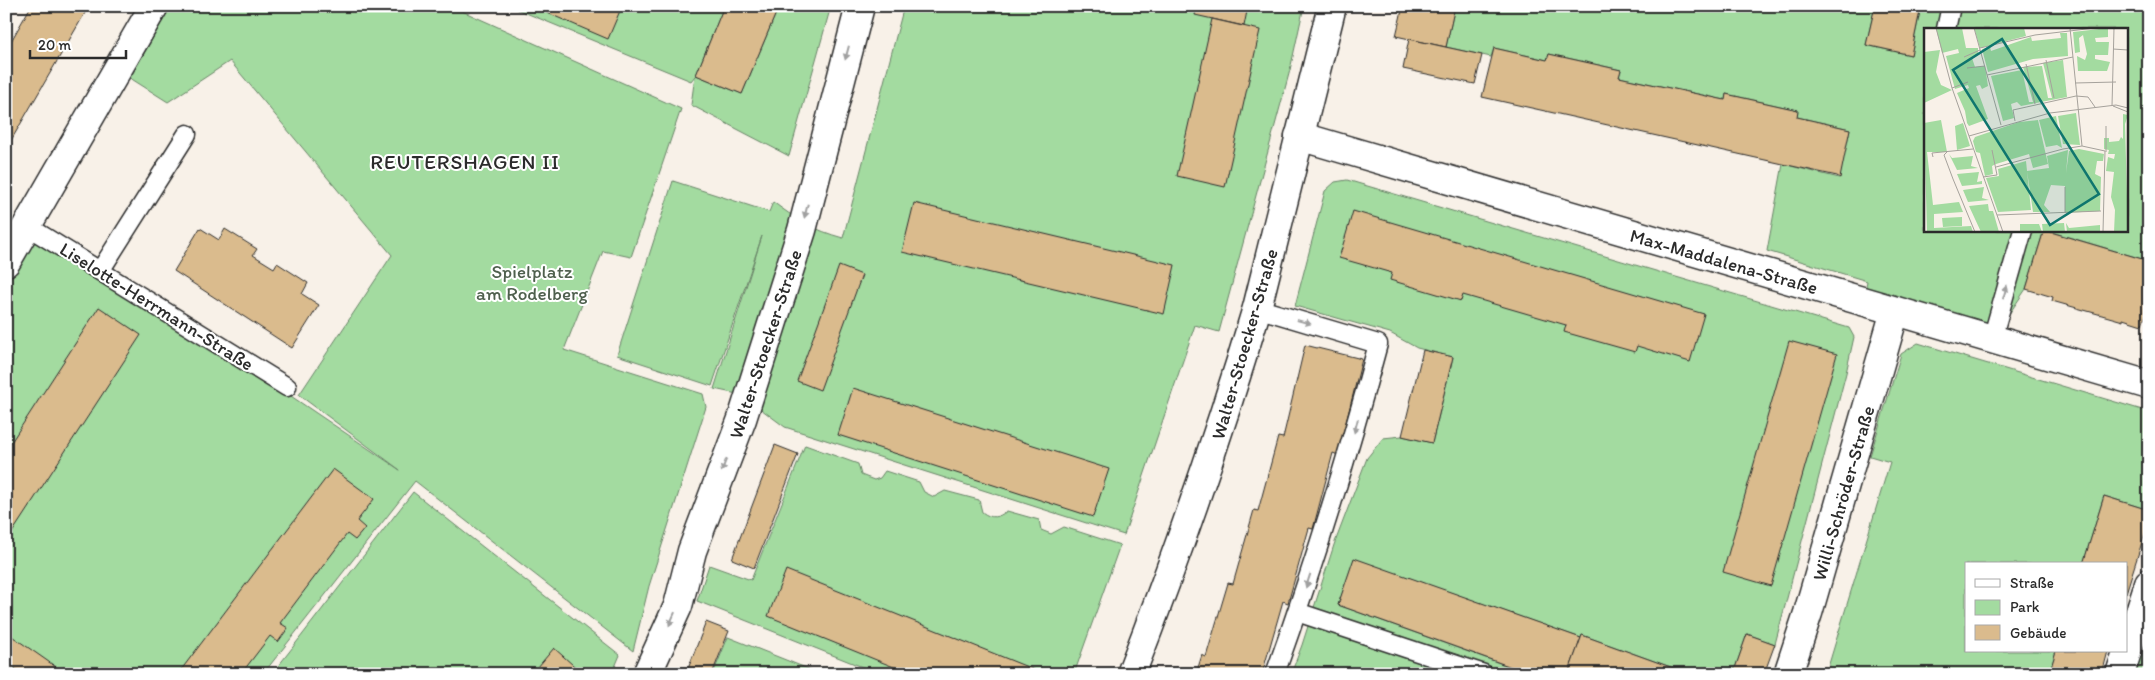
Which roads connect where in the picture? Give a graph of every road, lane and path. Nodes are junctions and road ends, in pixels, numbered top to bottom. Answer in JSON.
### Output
{"nodes":[{"id":1,"x":154,"y":6,"type":"edge"},
{"id":2,"x":860,"y":6,"type":"edge"},
{"id":3,"x":1332,"y":6,"type":"edge"},
{"id":4,"x":1951,"y":6,"type":"edge"},
{"id":5,"x":1946,"y":28,"type":"edge"},
{"id":6,"x":187,"y":134,"type":"dead end"},
{"id":7,"x":1299,"y":136,"type":"junction"},
{"id":8,"x":27,"y":226,"type":"junction"},
{"id":9,"x":2023,"y":231,"type":"edge"},
{"id":10,"x":6,"y":262,"type":"edge"},
{"id":11,"x":100,"y":271,"type":"junction"},
{"id":12,"x":1257,"y":308,"type":"junction"},
{"id":13,"x":1895,"y":311,"type":"junction"},
{"id":14,"x":1992,"y":339,"type":"junction"},
{"id":15,"x":2149,"y":385,"type":"edge"},
{"id":16,"x":287,"y":387,"type":"dead end"},
{"id":17,"x":2149,"y":583,"type":"edge"},
{"id":18,"x":1298,"y":612,"type":"junction"},
{"id":19,"x":2128,"y":649,"type":"edge"},
{"id":20,"x":2127,"y":652,"type":"edge"},
{"id":21,"x":647,"y":674,"type":"edge"},
{"id":22,"x":1131,"y":674,"type":"edge"},
{"id":23,"x":1275,"y":674,"type":"edge"},
{"id":24,"x":1484,"y":674,"type":"edge"},
{"id":25,"x":1788,"y":674,"type":"edge"},
{"id":26,"x":2120,"y":674,"type":"edge"}],
"edges":[{"from":1,"to":8,"type":"street"},
{"from":2,"to":21,"type":"street","name":"Walter-Stoecker-Straße","one_way":true},
{"from":3,"to":7,"type":"street","name":"Walter-Stoecker-Straße"},
{"from":4,"to":5,"type":"lane"},
{"from":6,"to":11,"type":"lane"},
{"from":7,"to":12,"type":"street","name":"Walter-Stoecker-Straße"},
{"from":7,"to":13,"type":"street","name":"Max-Maddalena-Straße"},
{"from":8,"to":10,"type":"street"},
{"from":8,"to":11,"type":"lane","name":"Liselotte-Herrmann-Straße"},
{"from":14,"to":9,"type":"lane","one_way":true},
{"from":11,"to":16,"type":"lane","name":"Liselotte-Herrmann-Straße"},
{"from":12,"to":18,"type":"lane","one_way":true},
{"from":12,"to":22,"type":"street","name":"Walter-Stoecker-Straße"},
{"from":13,"to":14,"type":"street","name":"Max-Maddalena-Straße"},
{"from":13,"to":25,"type":"street","name":"Willi-Schröder-Straße"},
{"from":14,"to":15,"type":"street","name":"Max-Maddalena-Straße"},
{"from":17,"to":19,"type":"street"},
{"from":18,"to":23,"type":"lane"},
{"from":18,"to":24,"type":"lane"},
{"from":20,"to":26,"type":"street"}]}
